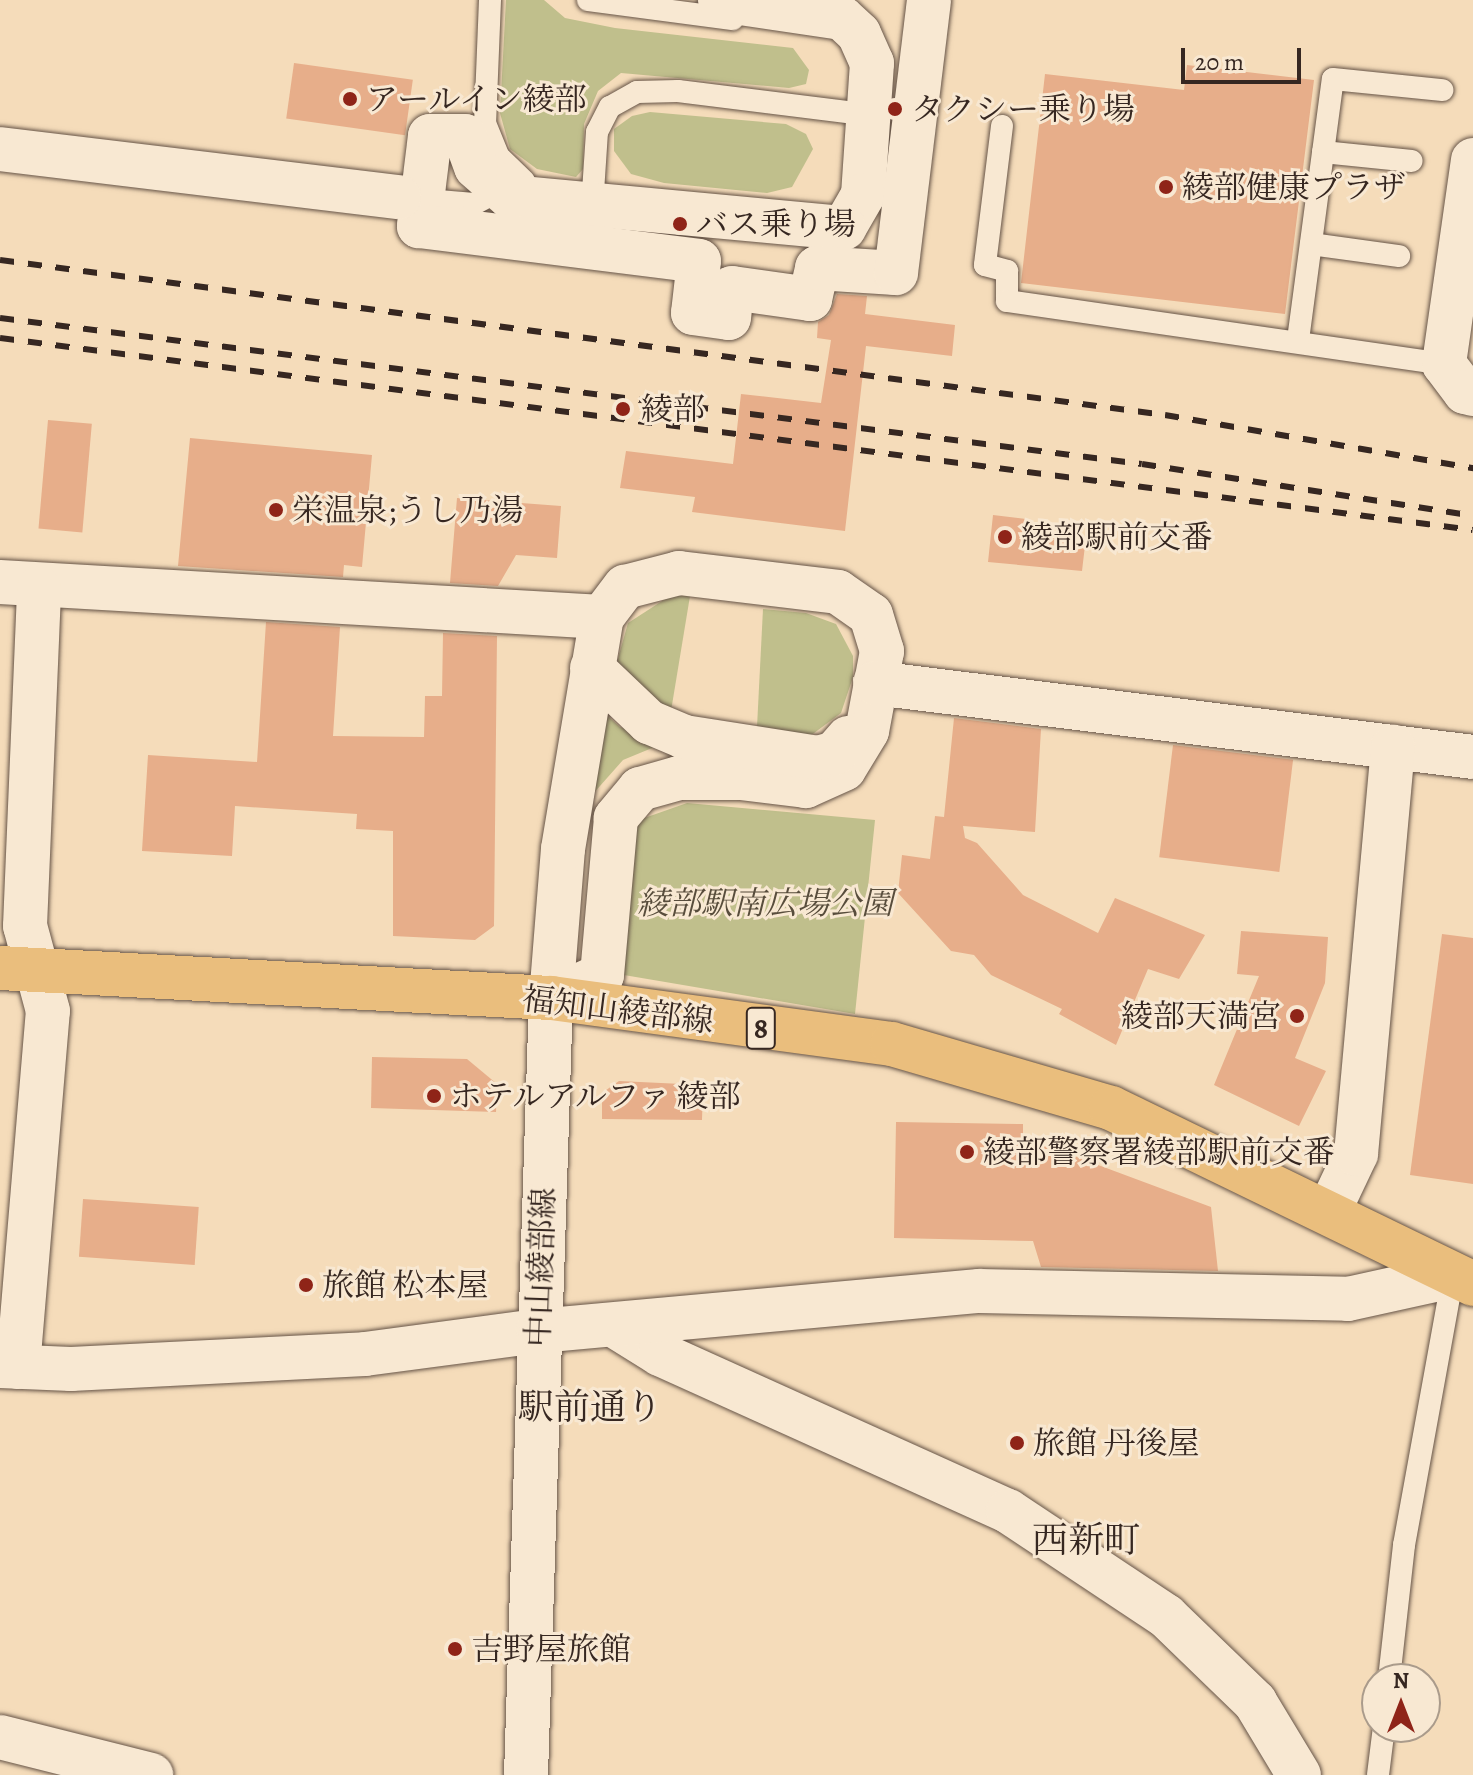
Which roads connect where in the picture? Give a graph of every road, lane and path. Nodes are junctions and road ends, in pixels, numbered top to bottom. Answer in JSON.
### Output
{"nodes":[{"id":1,"x":490,"y":0,"type":"edge"},
{"id":2,"x":588,"y":0,"type":"edge"},
{"id":3,"x":720,"y":0,"type":"edge"},
{"id":4,"x":929,"y":0,"type":"edge"},
{"id":5,"x":1442,"y":90,"type":"dead end"},
{"id":6,"x":847,"y":112,"type":"junction"},
{"id":7,"x":1002,"y":126,"type":"dead end"},
{"id":8,"x":0,"y":149,"type":"edge"},
{"id":9,"x":1323,"y":152,"type":"junction"},
{"id":10,"x":1473,"y":160,"type":"edge"},
{"id":11,"x":1412,"y":161,"type":"dead end"},
{"id":12,"x":510,"y":185,"type":"junction"},
{"id":13,"x":593,"y":192,"type":"junction"},
{"id":14,"x":410,"y":198,"type":"junction"},
{"id":15,"x":1311,"y":244,"type":"junction"},
{"id":16,"x":1399,"y":256,"type":"dead end"},
{"id":17,"x":1298,"y":340,"type":"junction"},
{"id":18,"x":1458,"y":379,"type":"edge"},
{"id":19,"x":20,"y":585,"type":"edge"},
{"id":20,"x":602,"y":617,"type":"junction"},
{"id":21,"x":592,"y":668,"type":"junction"},
{"id":22,"x":873,"y":693,"type":"junction"},
{"id":23,"x":1393,"y":747,"type":"junction"},
{"id":24,"x":1473,"y":757,"type":"edge"},
{"id":25,"x":18,"y":970,"type":"edge"},
{"id":26,"x":551,"y":998,"type":"junction"},
{"id":27,"x":1329,"y":1211,"type":"junction"},
{"id":28,"x":1463,"y":1280,"type":"edge"},
{"id":29,"x":615,"y":1326,"type":"junction"},
{"id":30,"x":538,"y":1331,"type":"junction"},
{"id":31,"x":9,"y":1367,"type":"edge"},
{"id":32,"x":1391,"y":1663,"type":"edge"},
{"id":33,"x":0,"y":1737,"type":"edge"},
{"id":34,"x":1382,"y":1743,"type":"edge"},
{"id":35,"x":151,"y":1775,"type":"edge"},
{"id":36,"x":526,"y":1775,"type":"edge"},
{"id":37,"x":1299,"y":1775,"type":"edge"},
{"id":38,"x":1378,"y":1775,"type":"edge"}],
"edges":[{"from":1,"to":12,"type":"lane"},
{"from":2,"to":6,"type":"lane"},
{"from":3,"to":12,"type":"street"},
{"from":4,"to":14,"type":"street"},
{"from":5,"to":9,"type":"lane"},
{"from":6,"to":13,"type":"lane"},
{"from":6,"to":13,"type":"lane"},
{"from":7,"to":17,"type":"lane"},
{"from":8,"to":14,"type":"street"},
{"from":9,"to":11,"type":"lane"},
{"from":9,"to":15,"type":"lane"},
{"from":10,"to":18,"type":"street"},
{"from":12,"to":13,"type":"lane"},
{"from":12,"to":14,"type":"lane"},
{"from":12,"to":14,"type":"street"},
{"from":15,"to":16,"type":"lane"},
{"from":15,"to":17,"type":"lane"},
{"from":17,"to":18,"type":"lane"},
{"from":19,"to":20,"type":"street"},
{"from":19,"to":25,"type":"street"},
{"from":20,"to":21,"type":"street"},
{"from":20,"to":22,"type":"street"},
{"from":21,"to":22,"type":"street"},
{"from":21,"to":26,"type":"street","name":"中山綾部線"},
{"from":22,"to":23,"type":"street"},
{"from":22,"to":26,"type":"street"},
{"from":23,"to":24,"type":"street"},
{"from":23,"to":27,"type":"street"},
{"from":25,"to":26,"type":"main road","name":"福知山綾部線","number":"8"},
{"from":25,"to":31,"type":"street"},
{"from":26,"to":27,"type":"main road","name":"福知山綾部線","number":"8"},
{"from":26,"to":30,"type":"street","name":"中山綾部線"},
{"from":27,"to":28,"type":"main road","name":"福知山綾部線","number":"8"},
{"from":28,"to":29,"type":"street"},
{"from":28,"to":32,"type":"lane"},
{"from":29,"to":30,"type":"street"},
{"from":29,"to":37,"type":"street"},
{"from":30,"to":31,"type":"street"},
{"from":30,"to":36,"type":"street","name":"中山綾部線"},
{"from":33,"to":35,"type":"street"},
{"from":34,"to":38,"type":"lane"}]}
